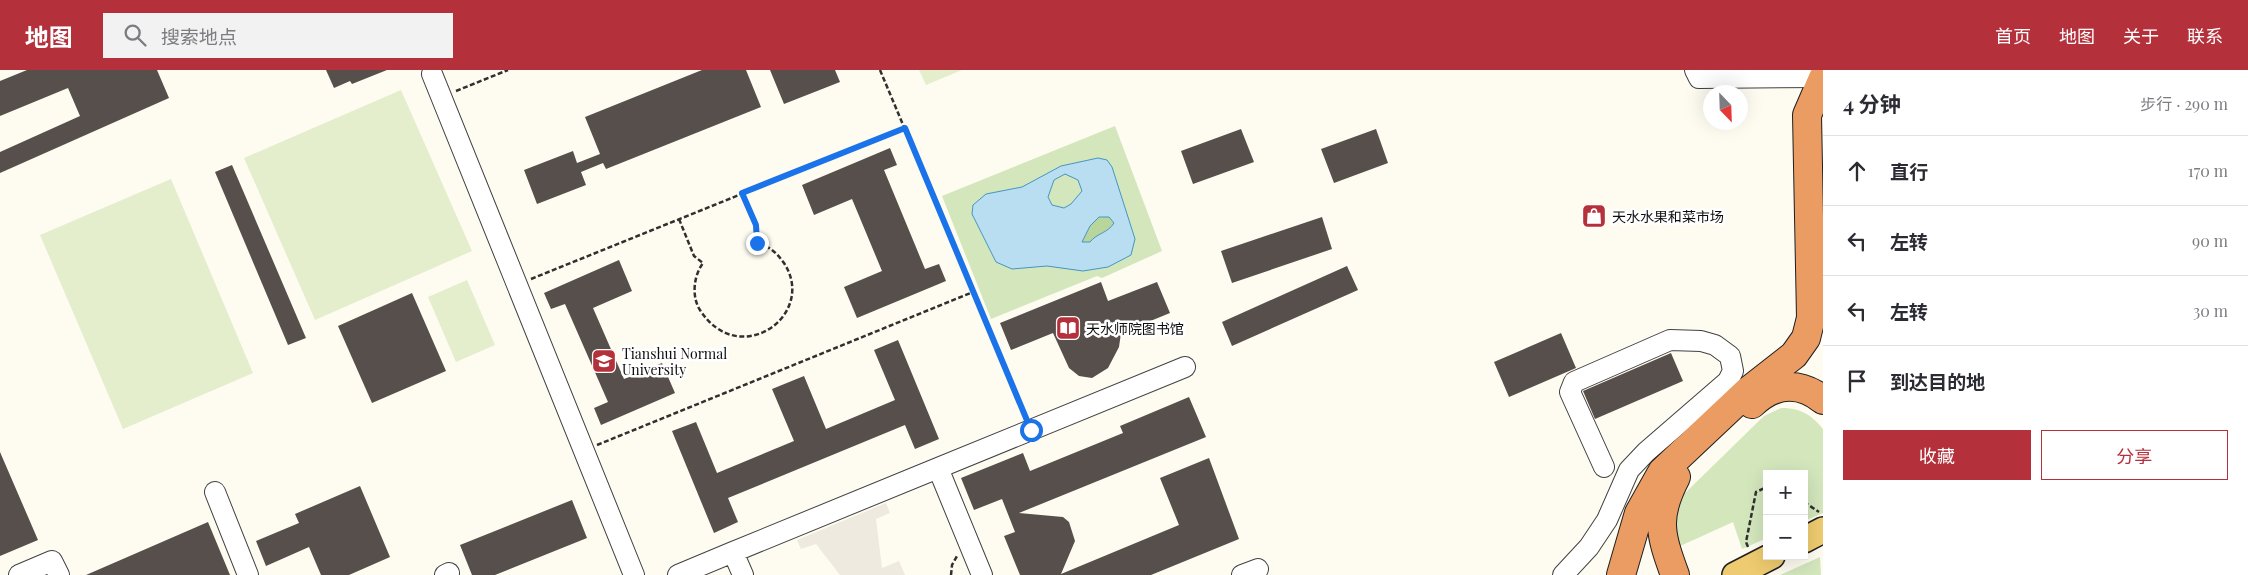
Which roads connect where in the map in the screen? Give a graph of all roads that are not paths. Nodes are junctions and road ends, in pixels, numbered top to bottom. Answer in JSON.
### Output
{"nodes":[{"id":1,"x":1695,"y":70,"type":"edge"},
{"id":2,"x":432,"y":74,"type":"dead end"},
{"id":3,"x":1823,"y":77,"type":"edge"},
{"id":4,"x":1185,"y":367,"type":"dead end"},
{"id":5,"x":1823,"y":400,"type":"edge"},
{"id":6,"x":1604,"y":467,"type":"dead end"},
{"id":7,"x":938,"y":468,"type":"junction"},
{"id":8,"x":215,"y":492,"type":"dead end"},
{"id":9,"x":1822,"y":524,"type":"edge"},
{"id":10,"x":1808,"y":536,"type":"edge"},
{"id":11,"x":734,"y":552,"type":"junction"},
{"id":12,"x":19,"y":575,"type":"edge"},
{"id":13,"x":59,"y":575,"type":"edge"},
{"id":14,"x":248,"y":575,"type":"edge"},
{"id":15,"x":634,"y":575,"type":"edge"},
{"id":16,"x":678,"y":575,"type":"edge"},
{"id":17,"x":743,"y":575,"type":"edge"},
{"id":18,"x":982,"y":575,"type":"edge"},
{"id":19,"x":1563,"y":575,"type":"edge"},
{"id":20,"x":1621,"y":575,"type":"edge"},
{"id":21,"x":1675,"y":575,"type":"edge"}],
"edges":[{"from":1,"to":3,"type":"lane"},
{"from":2,"to":15,"type":"lane"},
{"from":3,"to":20,"type":"highway"},
{"from":4,"to":7,"type":"lane"},
{"from":5,"to":21,"type":"highway"},
{"from":6,"to":19,"type":"lane"},
{"from":7,"to":11,"type":"lane"},
{"from":7,"to":18,"type":"lane"},
{"from":8,"to":14,"type":"lane"},
{"from":9,"to":10,"type":"main road"},
{"from":11,"to":16,"type":"lane"},
{"from":11,"to":17,"type":"lane"},
{"from":12,"to":13,"type":"lane"}]}
